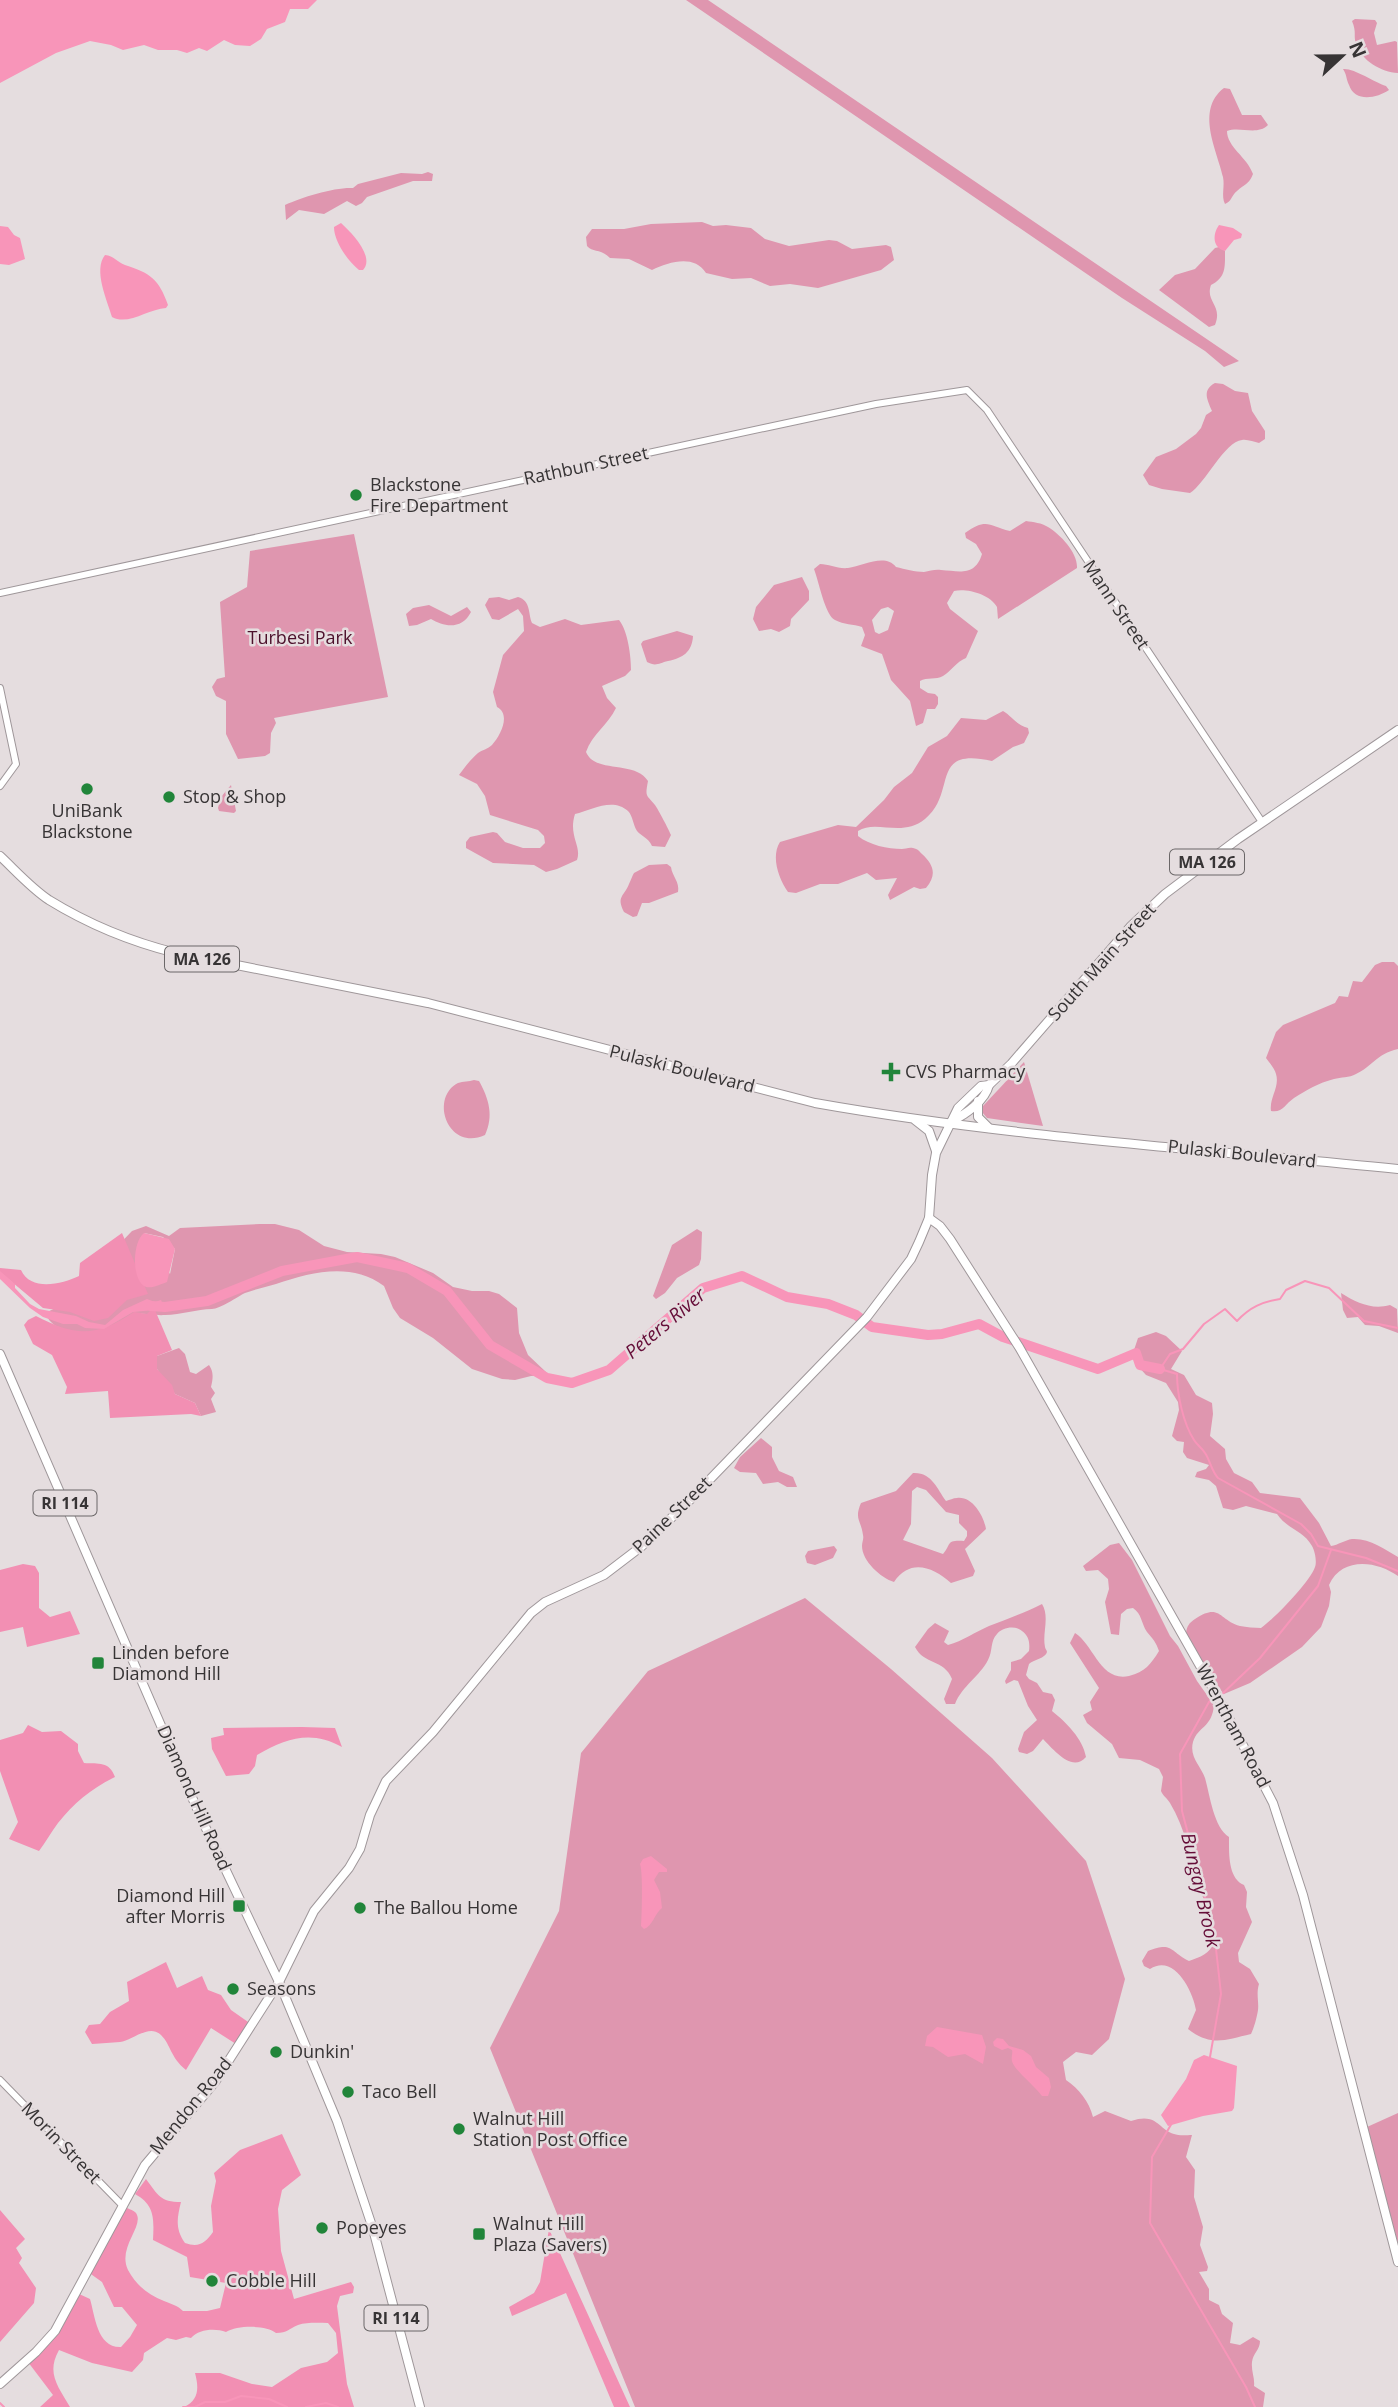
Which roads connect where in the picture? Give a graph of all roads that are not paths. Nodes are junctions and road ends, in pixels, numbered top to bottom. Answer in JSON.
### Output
{"nodes":[{"id":1,"x":967,"y":390,"type":"joint"},
{"id":2,"x":0,"y":593,"type":"edge"},
{"id":3,"x":0,"y":688,"type":"edge"},
{"id":4,"x":1398,"y":730,"type":"edge"},
{"id":5,"x":0,"y":786,"type":"edge"},
{"id":6,"x":1262,"y":822,"type":"junction"},
{"id":7,"x":0,"y":856,"type":"edge"},
{"id":8,"x":989,"y":1085,"type":"junction"},
{"id":9,"x":978,"y":1101,"type":"junction"},
{"id":10,"x":912,"y":1118,"type":"junction"},
{"id":11,"x":950,"y":1123,"type":"junction"},
{"id":12,"x":989,"y":1128,"type":"junction"},
{"id":13,"x":936,"y":1153,"type":"junction"},
{"id":14,"x":1398,"y":1169,"type":"edge"},
{"id":15,"x":928,"y":1222,"type":"junction"},
{"id":16,"x":0,"y":1354,"type":"edge"},
{"id":17,"x":386,"y":1781,"type":"joint"},
{"id":18,"x":279,"y":1982,"type":"junction"},
{"id":19,"x":0,"y":2080,"type":"edge"},
{"id":20,"x":122,"y":2205,"type":"junction"},
{"id":21,"x":1398,"y":2262,"type":"edge"},
{"id":22,"x":0,"y":2384,"type":"edge"},
{"id":23,"x":420,"y":2407,"type":"edge"}],
"edges":[{"from":1,"to":2,"type":"street","name":"Rathbun Street"},
{"from":1,"to":6,"type":"street","name":"Mann Street"},
{"from":3,"to":5,"type":"street"},
{"from":4,"to":6,"type":"main road","name":"South Main Street","number":"MA 126"},
{"from":6,"to":8,"type":"main road","name":"South Main Street","number":"MA 126"},
{"from":7,"to":10,"type":"main road","name":"Pulaski Boulevard","number":"MA 126"},
{"from":8,"to":9,"type":"main road","name":"South Main Street","number":"MA 126"},
{"from":8,"to":11,"type":"main road","name":"South Main Street","number":"MA 126"},
{"from":9,"to":11,"type":"main road","name":"South Main Street","number":"MA 126"},
{"from":9,"to":12,"type":"main road"},
{"from":10,"to":11,"type":"main road","name":"Pulaski Boulevard","number":"MA 126"},
{"from":10,"to":13,"type":"main road"},
{"from":11,"to":12,"type":"main road","name":"Pulaski Boulevard"},
{"from":11,"to":13,"type":"main road"},
{"from":12,"to":14,"type":"main road","name":"Pulaski Boulevard"},
{"from":13,"to":15,"type":"main road"},
{"from":15,"to":17,"type":"main road","name":"Paine Street"},
{"from":15,"to":21,"type":"main road","name":"Wrentham Road"},
{"from":16,"to":18,"type":"main road","name":"Diamond Hill Road","number":"RI 114"},
{"from":17,"to":18,"type":"main road","name":"Mendon Road"},
{"from":18,"to":20,"type":"main road","name":"Mendon Road"},
{"from":18,"to":23,"type":"main road","name":"Diamond Hill Road","number":"RI 114"},
{"from":19,"to":20,"type":"street","name":"Morin Street"},
{"from":20,"to":22,"type":"main road","name":"Mendon Road"}]}
